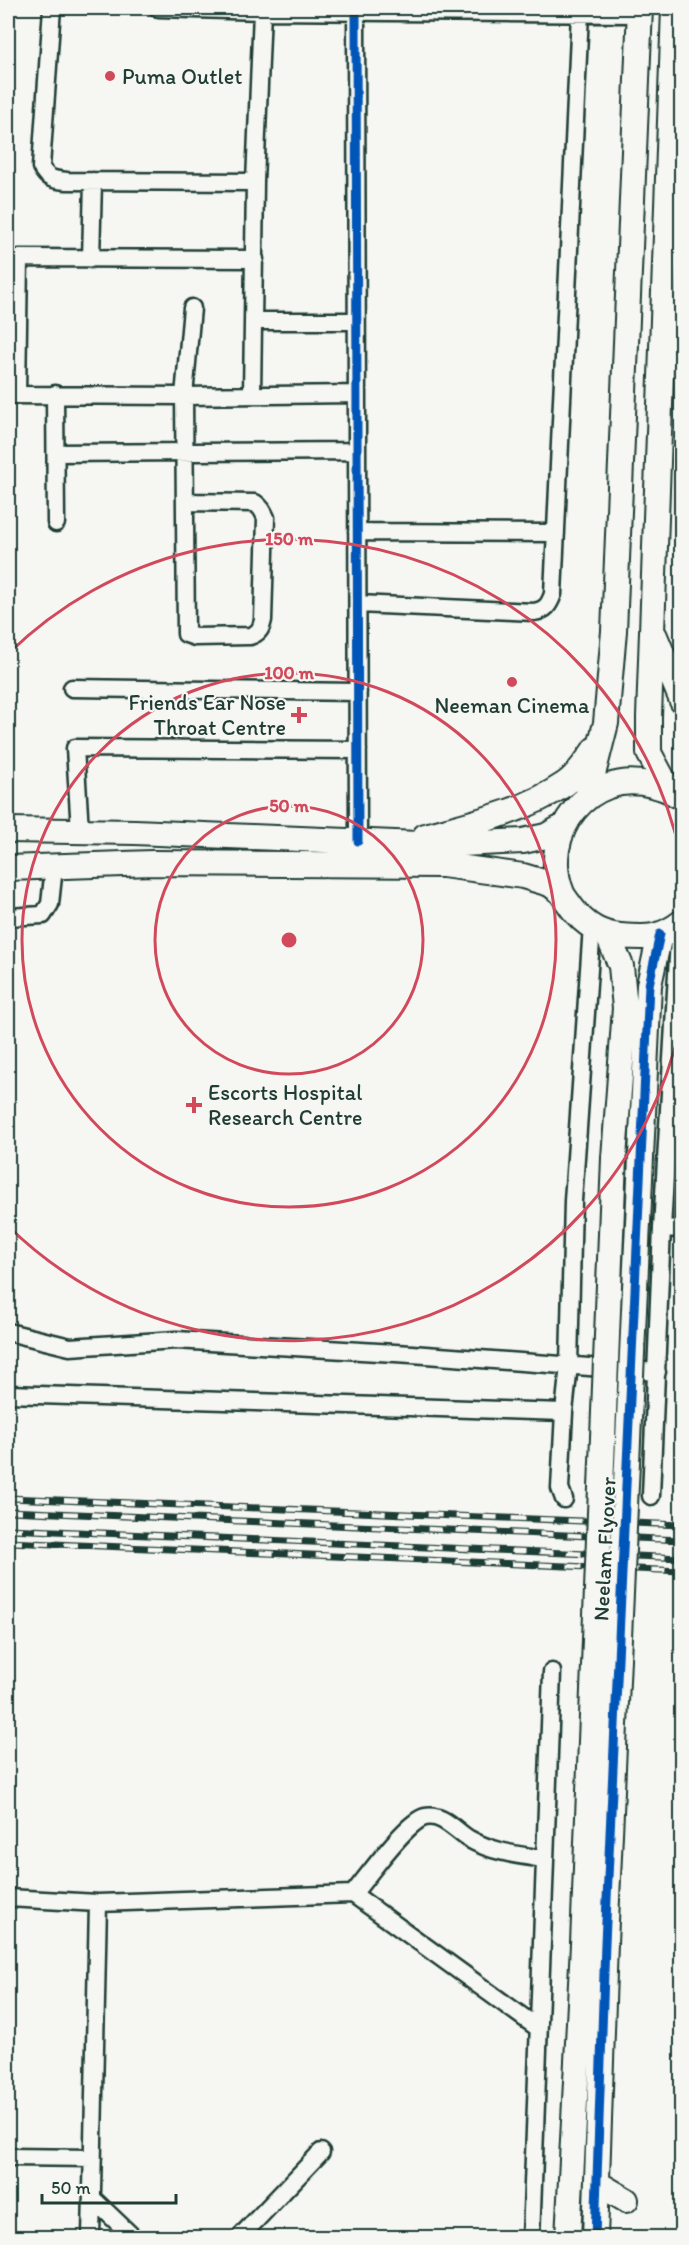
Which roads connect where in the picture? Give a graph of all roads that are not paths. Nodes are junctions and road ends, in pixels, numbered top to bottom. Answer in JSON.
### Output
{"nodes":[{"id":1,"x":52,"y":8,"type":"edge"},
{"id":2,"x":158,"y":8,"type":"edge"},
{"id":3,"x":674,"y":8,"type":"edge"},
{"id":4,"x":383,"y":10,"type":"edge"},
{"id":5,"x":440,"y":10,"type":"edge"},
{"id":6,"x":262,"y":11,"type":"junction"},
{"id":7,"x":640,"y":11,"type":"edge"},
{"id":8,"x":356,"y":12,"type":"junction"},
{"id":9,"x":580,"y":13,"type":"junction"},
{"id":10,"x":633,"y":177,"type":"junction"},
{"id":11,"x":668,"y":179,"type":"junction"},
{"id":12,"x":93,"y":181,"type":"junction"},
{"id":13,"x":255,"y":182,"type":"junction"},
{"id":14,"x":13,"y":257,"type":"edge"},
{"id":15,"x":91,"y":259,"type":"junction"},
{"id":16,"x":255,"y":259,"type":"junction"},
{"id":17,"x":192,"y":308,"type":"dead end"},
{"id":18,"x":253,"y":321,"type":"junction"},
{"id":19,"x":356,"y":321,"type":"junction"},
{"id":20,"x":672,"y":342,"type":"edge"},
{"id":21,"x":55,"y":394,"type":"junction"},
{"id":22,"x":357,"y":394,"type":"junction"},
{"id":23,"x":12,"y":395,"type":"edge"},
{"id":24,"x":252,"y":395,"type":"junction"},
{"id":25,"x":184,"y":396,"type":"junction"},
{"id":26,"x":186,"y":452,"type":"junction"},
{"id":27,"x":357,"y":452,"type":"junction"},
{"id":28,"x":56,"y":453,"type":"junction"},
{"id":29,"x":186,"y":502,"type":"junction"},
{"id":30,"x":56,"y":523,"type":"dead end"},
{"id":31,"x":357,"y":532,"type":"junction"},
{"id":32,"x":556,"y":533,"type":"junction"},
{"id":33,"x":358,"y":604,"type":"junction"},
{"id":34,"x":652,"y":628,"type":"junction"},
{"id":35,"x":72,"y":688,"type":"dead end"},
{"id":36,"x":358,"y":692,"type":"junction"},
{"id":37,"x":681,"y":701,"type":"edge"},
{"id":38,"x":602,"y":738,"type":"junction"},
{"id":39,"x":358,"y":750,"type":"junction"},
{"id":40,"x":675,"y":794,"type":"edge"},
{"id":41,"x":587,"y":798,"type":"junction"},
{"id":42,"x":564,"y":826,"type":"junction"},
{"id":43,"x":8,"y":830,"type":"edge"},
{"id":44,"x":33,"y":830,"type":"junction"},
{"id":45,"x":80,"y":831,"type":"junction"},
{"id":46,"x":358,"y":841,"type":"junction"},
{"id":47,"x":397,"y":843,"type":"junction"},
{"id":48,"x":44,"y":867,"type":"junction"},
{"id":49,"x":8,"y":868,"type":"edge"},
{"id":50,"x":562,"y":893,"type":"junction"},
{"id":51,"x":8,"y":917,"type":"edge"},
{"id":52,"x":674,"y":926,"type":"edge"},
{"id":53,"x":600,"y":931,"type":"junction"},
{"id":54,"x":662,"y":1228,"type":"junction"},
{"id":55,"x":681,"y":1229,"type":"edge"},
{"id":56,"x":8,"y":1332,"type":"edge"},
{"id":57,"x":569,"y":1365,"type":"junction"},
{"id":58,"x":657,"y":1372,"type":"junction"},
{"id":59,"x":8,"y":1394,"type":"edge"},
{"id":60,"x":564,"y":1412,"type":"junction"},
{"id":61,"x":651,"y":1496,"type":"dead end"},
{"id":62,"x":564,"y":1498,"type":"dead end"},
{"id":63,"x":552,"y":1672,"type":"dead end"},
{"id":64,"x":544,"y":1859,"type":"junction"},
{"id":65,"x":353,"y":1894,"type":"junction"},
{"id":66,"x":8,"y":1898,"type":"edge"},
{"id":67,"x":98,"y":1903,"type":"junction"},
{"id":68,"x":594,"y":1943,"type":"junction"},
{"id":69,"x":538,"y":2028,"type":"junction"},
{"id":70,"x":321,"y":2152,"type":"dead end"},
{"id":71,"x":8,"y":2157,"type":"edge"},
{"id":72,"x":93,"y":2158,"type":"junction"},
{"id":73,"x":597,"y":2183,"type":"junction"},
{"id":74,"x":92,"y":2198,"type":"junction"},
{"id":75,"x":626,"y":2200,"type":"dead end"},
{"id":76,"x":91,"y":2238,"type":"edge"},
{"id":77,"x":134,"y":2238,"type":"edge"},
{"id":78,"x":239,"y":2238,"type":"edge"},
{"id":79,"x":531,"y":2238,"type":"edge"},
{"id":80,"x":568,"y":2238,"type":"edge"},
{"id":81,"x":595,"y":2238,"type":"edge"}],
"edges":[{"from":1,"to":12,"type":"street"},
{"from":2,"to":6,"type":"street"},
{"from":3,"to":11,"type":"street"},
{"from":4,"to":5,"type":"street"},
{"from":4,"to":8,"type":"street"},
{"from":5,"to":9,"type":"street"},
{"from":6,"to":8,"type":"street"},
{"from":6,"to":13,"type":"street"},
{"from":7,"to":9,"type":"street"},
{"from":7,"to":10,"type":"street"},
{"from":8,"to":19,"type":"street"},
{"from":9,"to":32,"type":"street"},
{"from":10,"to":11,"type":"street"},
{"from":10,"to":38,"type":"street"},
{"from":11,"to":20,"type":"street"},
{"from":12,"to":13,"type":"street"},
{"from":12,"to":15,"type":"street"},
{"from":13,"to":16,"type":"street"},
{"from":14,"to":15,"type":"street"},
{"from":14,"to":23,"type":"street"},
{"from":15,"to":16,"type":"street"},
{"from":16,"to":18,"type":"street"},
{"from":17,"to":25,"type":"street"},
{"from":18,"to":19,"type":"street"},
{"from":18,"to":24,"type":"street"},
{"from":19,"to":22,"type":"street"},
{"from":20,"to":34,"type":"street"},
{"from":21,"to":23,"type":"street"},
{"from":21,"to":25,"type":"street"},
{"from":21,"to":28,"type":"street"},
{"from":22,"to":24,"type":"street"},
{"from":22,"to":27,"type":"street"},
{"from":24,"to":25,"type":"street"},
{"from":25,"to":26,"type":"street"},
{"from":26,"to":27,"type":"street"},
{"from":26,"to":28,"type":"street"},
{"from":26,"to":29,"type":"street"},
{"from":27,"to":31,"type":"street"},
{"from":28,"to":30,"type":"street"},
{"from":29,"to":29,"type":"street"},
{"from":31,"to":32,"type":"street"},
{"from":31,"to":33,"type":"street"},
{"from":32,"to":33,"type":"street"},
{"from":33,"to":36,"type":"street"},
{"from":34,"to":37,"type":"street"},
{"from":34,"to":40,"type":"street"},
{"from":35,"to":36,"type":"street"},
{"from":36,"to":39,"type":"street"},
{"from":38,"to":41,"type":"street"},
{"from":38,"to":47,"type":"street"},
{"from":39,"to":45,"type":"street"},
{"from":39,"to":46,"type":"street"},
{"from":40,"to":41,"type":"street"},
{"from":41,"to":42,"type":"street"},
{"from":42,"to":47,"type":"street"},
{"from":42,"to":50,"type":"street"},
{"from":43,"to":44,"type":"street"},
{"from":44,"to":45,"type":"street"},
{"from":44,"to":48,"type":"street"},
{"from":45,"to":46,"type":"street"},
{"from":46,"to":47,"type":"street"},
{"from":48,"to":49,"type":"street"},
{"from":48,"to":50,"type":"street"},
{"from":48,"to":51,"type":"street"},
{"from":50,"to":53,"type":"street"},
{"from":52,"to":53,"type":"street"},
{"from":52,"to":54,"type":"street"},
{"from":52,"to":68,"type":"street","name":"Neelam Flyover","bridge":true},
{"from":53,"to":57,"type":"street"},
{"from":53,"to":68,"type":"street","name":"Neelam Flyover","bridge":true},
{"from":54,"to":55,"type":"street"},
{"from":54,"to":58,"type":"street"},
{"from":56,"to":57,"type":"street"},
{"from":57,"to":58,"type":"street"},
{"from":57,"to":60,"type":"street"},
{"from":58,"to":61,"type":"street"},
{"from":59,"to":60,"type":"street"},
{"from":60,"to":62,"type":"street"},
{"from":63,"to":64,"type":"street"},
{"from":64,"to":65,"type":"street"},
{"from":64,"to":69,"type":"street"},
{"from":65,"to":67,"type":"street"},
{"from":65,"to":69,"type":"street"},
{"from":66,"to":67,"type":"street"},
{"from":67,"to":72,"type":"street"},
{"from":68,"to":73,"type":"street"},
{"from":68,"to":80,"type":"street"},
{"from":69,"to":79,"type":"street"},
{"from":70,"to":78,"type":"street"},
{"from":71,"to":72,"type":"street"},
{"from":72,"to":74,"type":"street"},
{"from":73,"to":75,"type":"street"},
{"from":73,"to":81,"type":"street"},
{"from":74,"to":76,"type":"street"},
{"from":74,"to":77,"type":"street"}]}
